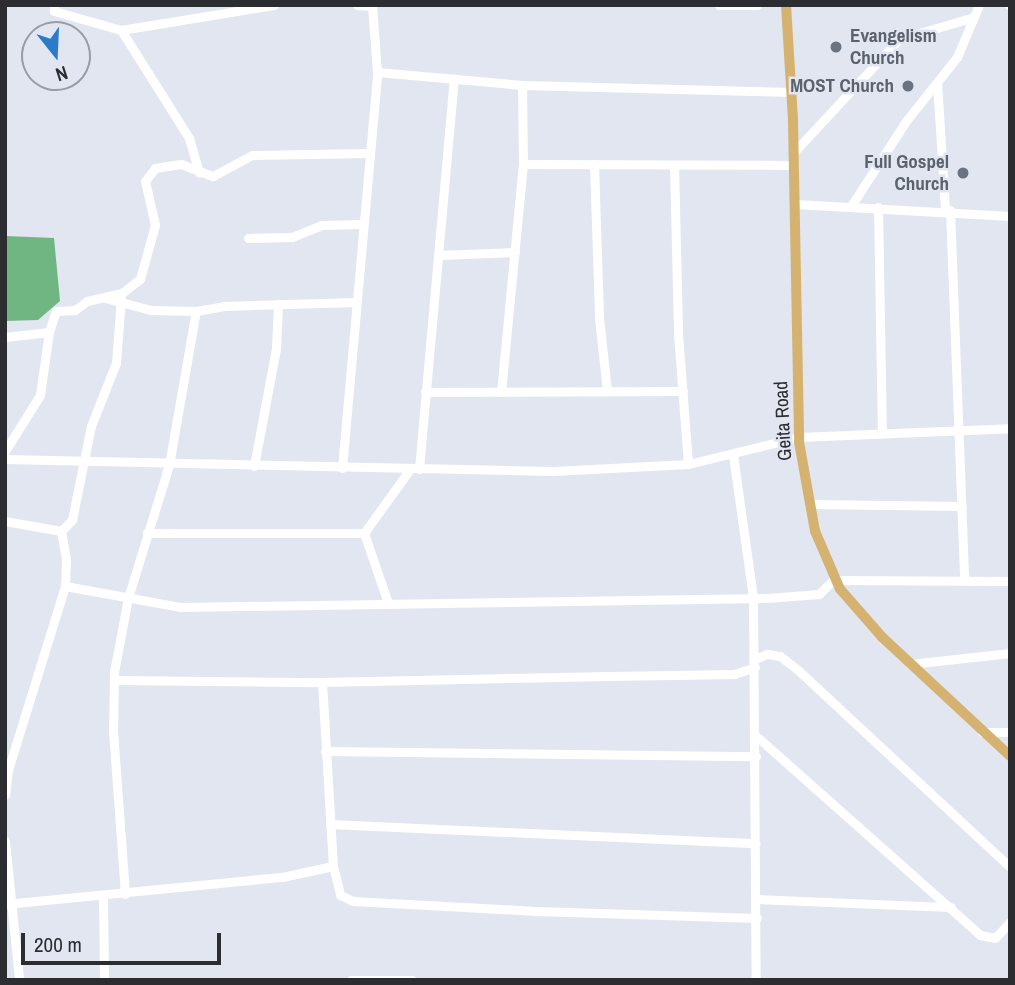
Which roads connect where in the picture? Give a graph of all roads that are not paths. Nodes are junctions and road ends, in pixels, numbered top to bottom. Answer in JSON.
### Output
{"nodes":[{"id":1,"x":54,"y":5,"type":"edge"},
{"id":2,"x":274,"y":5,"type":"edge"},
{"id":3,"x":357,"y":5,"type":"edge"},
{"id":4,"x":719,"y":5,"type":"edge"},
{"id":5,"x":757,"y":5,"type":"edge"},
{"id":6,"x":786,"y":5,"type":"edge"},
{"id":7,"x":979,"y":5,"type":"edge"},
{"id":8,"x":372,"y":6,"type":"edge"},
{"id":9,"x":974,"y":17,"type":"junction"},
{"id":10,"x":121,"y":30,"type":"junction"},
{"id":11,"x":377,"y":72,"type":"junction"},
{"id":12,"x":454,"y":79,"type":"junction"},
{"id":13,"x":937,"y":82,"type":"junction"},
{"id":14,"x":522,"y":85,"type":"junction"},
{"id":15,"x":792,"y":92,"type":"junction"},
{"id":16,"x":794,"y":152,"type":"junction"},
{"id":17,"x":368,"y":153,"type":"junction"},
{"id":18,"x":523,"y":164,"type":"junction"},
{"id":19,"x":594,"y":164,"type":"junction"},
{"id":20,"x":674,"y":165,"type":"junction"},
{"id":21,"x":794,"y":165,"type":"junction"},
{"id":22,"x":199,"y":173,"type":"junction"},
{"id":23,"x":794,"y":204,"type":"junction"},
{"id":24,"x":851,"y":206,"type":"junction"},
{"id":25,"x":878,"y":207,"type":"junction"},
{"id":26,"x":947,"y":210,"type":"junction"},
{"id":27,"x":1010,"y":216,"type":"edge"},
{"id":28,"x":362,"y":224,"type":"junction"},
{"id":29,"x":248,"y":238,"type":"dead end"},
{"id":30,"x":515,"y":252,"type":"junction"},
{"id":31,"x":438,"y":255,"type":"junction"},
{"id":32,"x":122,"y":293,"type":"junction"},
{"id":33,"x":102,"y":298,"type":"junction"},
{"id":34,"x":356,"y":302,"type":"junction"},
{"id":35,"x":120,"y":303,"type":"junction"},
{"id":36,"x":278,"y":304,"type":"junction"},
{"id":37,"x":196,"y":311,"type":"junction"},
{"id":38,"x":49,"y":331,"type":"junction"},
{"id":39,"x":5,"y":337,"type":"edge"},
{"id":40,"x":607,"y":391,"type":"junction"},
{"id":41,"x":683,"y":391,"type":"junction"},
{"id":42,"x":425,"y":392,"type":"junction"},
{"id":43,"x":501,"y":392,"type":"junction"},
{"id":44,"x":1010,"y":428,"type":"edge"},
{"id":45,"x":957,"y":430,"type":"junction"},
{"id":46,"x":882,"y":433,"type":"junction"},
{"id":47,"x":799,"y":437,"type":"junction"},
{"id":48,"x":5,"y":451,"type":"edge"},
{"id":49,"x":733,"y":455,"type":"junction"},
{"id":50,"x":5,"y":459,"type":"edge"},
{"id":51,"x":81,"y":462,"type":"junction"},
{"id":52,"x":688,"y":464,"type":"junction"},
{"id":53,"x":169,"y":465,"type":"junction"},
{"id":54,"x":254,"y":466,"type":"junction"},
{"id":55,"x":342,"y":468,"type":"junction"},
{"id":56,"x":415,"y":469,"type":"junction"},
{"id":57,"x":810,"y":505,"type":"junction"},
{"id":58,"x":962,"y":506,"type":"junction"},
{"id":59,"x":5,"y":521,"type":"edge"},
{"id":60,"x":61,"y":531,"type":"junction"},
{"id":61,"x":147,"y":533,"type":"junction"},
{"id":62,"x":363,"y":533,"type":"junction"},
{"id":63,"x":833,"y":580,"type":"junction"},
{"id":64,"x":964,"y":580,"type":"junction"},
{"id":65,"x":1010,"y":581,"type":"edge"},
{"id":66,"x":65,"y":586,"type":"junction"},
{"id":67,"x":128,"y":598,"type":"junction"},
{"id":68,"x":753,"y":598,"type":"junction"},
{"id":69,"x":388,"y":603,"type":"junction"},
{"id":70,"x":1010,"y":653,"type":"edge"},
{"id":71,"x":755,"y":663,"type":"junction"},
{"id":72,"x":910,"y":664,"type":"junction"},
{"id":73,"x":114,"y":680,"type":"junction"},
{"id":74,"x":322,"y":682,"type":"junction"},
{"id":75,"x":982,"y":732,"type":"junction"},
{"id":76,"x":1010,"y":732,"type":"edge"},
{"id":77,"x":755,"y":734,"type":"junction"},
{"id":78,"x":325,"y":751,"type":"junction"},
{"id":79,"x":756,"y":756,"type":"junction"},
{"id":80,"x":1010,"y":756,"type":"edge"},
{"id":81,"x":5,"y":795,"type":"edge"},
{"id":82,"x":330,"y":824,"type":"junction"},
{"id":83,"x":5,"y":841,"type":"edge"},
{"id":84,"x":756,"y":843,"type":"junction"},
{"id":85,"x":333,"y":866,"type":"junction"},
{"id":86,"x":1010,"y":867,"type":"edge"},
{"id":87,"x":125,"y":894,"type":"junction"},
{"id":88,"x":103,"y":896,"type":"junction"},
{"id":89,"x":757,"y":900,"type":"junction"},
{"id":90,"x":8,"y":904,"type":"edge"},
{"id":91,"x":951,"y":907,"type":"junction"},
{"id":92,"x":757,"y":918,"type":"junction"},
{"id":93,"x":1010,"y":922,"type":"edge"},
{"id":94,"x":19,"y":980,"type":"edge"},
{"id":95,"x":104,"y":980,"type":"edge"},
{"id":96,"x":351,"y":980,"type":"edge"},
{"id":97,"x":412,"y":980,"type":"edge"},
{"id":98,"x":755,"y":980,"type":"edge"}],
"edges":[{"from":1,"to":10,"type":"street"},
{"from":2,"to":10,"type":"street"},
{"from":3,"to":8,"type":"street"},
{"from":4,"to":5,"type":"street"},
{"from":6,"to":15,"type":"main road","name":"Geita Road"},
{"from":7,"to":9,"type":"street"},
{"from":8,"to":11,"type":"street"},
{"from":9,"to":13,"type":"street"},
{"from":9,"to":16,"type":"street"},
{"from":10,"to":22,"type":"street"},
{"from":11,"to":12,"type":"street"},
{"from":11,"to":17,"type":"street"},
{"from":12,"to":14,"type":"street"},
{"from":12,"to":31,"type":"street"},
{"from":13,"to":24,"type":"street"},
{"from":13,"to":26,"type":"street"},
{"from":14,"to":15,"type":"street"},
{"from":14,"to":18,"type":"street"},
{"from":15,"to":16,"type":"main road","name":"Geita Road"},
{"from":16,"to":21,"type":"main road","name":"Geita Road"},
{"from":17,"to":22,"type":"street"},
{"from":17,"to":28,"type":"street"},
{"from":18,"to":19,"type":"street"},
{"from":18,"to":30,"type":"street"},
{"from":19,"to":20,"type":"street"},
{"from":19,"to":40,"type":"street"},
{"from":20,"to":21,"type":"street"},
{"from":20,"to":41,"type":"street"},
{"from":21,"to":23,"type":"main road","name":"Geita Road"},
{"from":22,"to":32,"type":"street"},
{"from":23,"to":24,"type":"street"},
{"from":23,"to":47,"type":"main road","name":"Geita Road"},
{"from":24,"to":25,"type":"street"},
{"from":25,"to":26,"type":"street"},
{"from":25,"to":46,"type":"street"},
{"from":26,"to":27,"type":"street"},
{"from":26,"to":45,"type":"street"},
{"from":28,"to":29,"type":"street"},
{"from":28,"to":34,"type":"street"},
{"from":30,"to":31,"type":"street"},
{"from":30,"to":43,"type":"street"},
{"from":31,"to":42,"type":"street"},
{"from":32,"to":33,"type":"street"},
{"from":32,"to":35,"type":"street"},
{"from":33,"to":35,"type":"street"},
{"from":33,"to":38,"type":"street"},
{"from":34,"to":36,"type":"street"},
{"from":34,"to":55,"type":"street"},
{"from":35,"to":37,"type":"street"},
{"from":35,"to":51,"type":"street"},
{"from":36,"to":37,"type":"street"},
{"from":36,"to":54,"type":"street"},
{"from":37,"to":53,"type":"street"},
{"from":38,"to":39,"type":"street"},
{"from":38,"to":48,"type":"street"},
{"from":40,"to":41,"type":"street"},
{"from":40,"to":43,"type":"street"},
{"from":41,"to":52,"type":"street"},
{"from":42,"to":43,"type":"street"},
{"from":42,"to":56,"type":"street"},
{"from":44,"to":45,"type":"street"},
{"from":45,"to":46,"type":"street"},
{"from":45,"to":58,"type":"street"},
{"from":46,"to":47,"type":"street"},
{"from":47,"to":49,"type":"street"},
{"from":47,"to":57,"type":"main road","name":"Geita Road"},
{"from":49,"to":52,"type":"street"},
{"from":49,"to":68,"type":"street"},
{"from":50,"to":51,"type":"street"},
{"from":51,"to":53,"type":"street"},
{"from":51,"to":60,"type":"street"},
{"from":52,"to":56,"type":"street"},
{"from":53,"to":54,"type":"street"},
{"from":53,"to":61,"type":"street"},
{"from":54,"to":55,"type":"street"},
{"from":55,"to":56,"type":"street"},
{"from":56,"to":62,"type":"street"},
{"from":57,"to":58,"type":"street"},
{"from":57,"to":63,"type":"main road","name":"Geita Road"},
{"from":58,"to":64,"type":"street"},
{"from":59,"to":60,"type":"street"},
{"from":60,"to":66,"type":"street"},
{"from":61,"to":62,"type":"street"},
{"from":61,"to":67,"type":"street"},
{"from":62,"to":69,"type":"street"},
{"from":63,"to":64,"type":"street"},
{"from":63,"to":68,"type":"street"},
{"from":63,"to":72,"type":"main road","name":"Geita Road"},
{"from":64,"to":65,"type":"street"},
{"from":66,"to":67,"type":"street"},
{"from":66,"to":81,"type":"street"},
{"from":67,"to":69,"type":"street"},
{"from":67,"to":73,"type":"street"},
{"from":68,"to":69,"type":"street"},
{"from":68,"to":71,"type":"street"},
{"from":70,"to":72,"type":"street"},
{"from":71,"to":74,"type":"street"},
{"from":71,"to":77,"type":"street"},
{"from":71,"to":86,"type":"street"},
{"from":72,"to":75,"type":"main road","name":"Geita Road"},
{"from":73,"to":74,"type":"street"},
{"from":73,"to":87,"type":"street"},
{"from":74,"to":78,"type":"street"},
{"from":75,"to":76,"type":"street"},
{"from":75,"to":80,"type":"main road","name":"Geita Road"},
{"from":77,"to":79,"type":"street"},
{"from":77,"to":91,"type":"street"},
{"from":78,"to":79,"type":"street"},
{"from":78,"to":82,"type":"street"},
{"from":79,"to":84,"type":"street"},
{"from":82,"to":84,"type":"street"},
{"from":82,"to":85,"type":"street"},
{"from":83,"to":90,"type":"street"},
{"from":84,"to":89,"type":"street"},
{"from":85,"to":87,"type":"street"},
{"from":85,"to":92,"type":"street"},
{"from":87,"to":88,"type":"street"},
{"from":88,"to":90,"type":"street"},
{"from":88,"to":95,"type":"street"},
{"from":89,"to":91,"type":"street"},
{"from":89,"to":92,"type":"street"},
{"from":90,"to":94,"type":"street"},
{"from":91,"to":93,"type":"street"},
{"from":92,"to":98,"type":"street"},
{"from":96,"to":97,"type":"street"}]}
